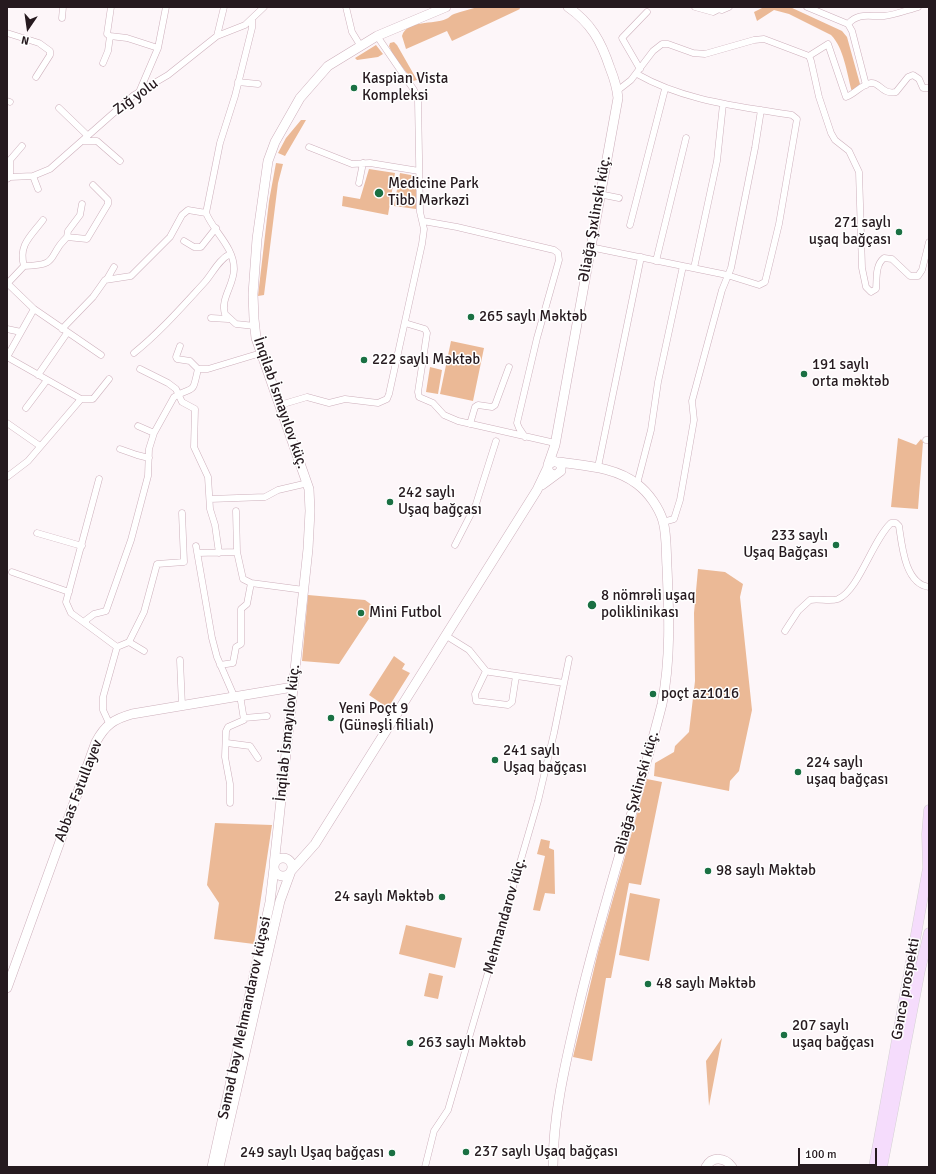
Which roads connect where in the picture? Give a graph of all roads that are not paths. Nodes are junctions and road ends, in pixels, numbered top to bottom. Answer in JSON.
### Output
{"nodes":[{"id":1,"x":63,"y":7,"type":"edge"},
{"id":2,"x":110,"y":7,"type":"edge"},
{"id":3,"x":166,"y":7,"type":"edge"},
{"id":4,"x":224,"y":7,"type":"edge"},
{"id":5,"x":264,"y":7,"type":"edge"},
{"id":6,"x":346,"y":7,"type":"edge"},
{"id":7,"x":451,"y":7,"type":"edge"},
{"id":8,"x":568,"y":7,"type":"edge"},
{"id":9,"x":695,"y":7,"type":"edge"},
{"id":10,"x":710,"y":7,"type":"edge"},
{"id":11,"x":729,"y":7,"type":"edge"},
{"id":12,"x":807,"y":7,"type":"edge"},
{"id":13,"x":918,"y":7,"type":"edge"},
{"id":14,"x":442,"y":8,"type":"edge"},
{"id":15,"x":717,"y":10,"type":"junction"},
{"id":16,"x":647,"y":12,"type":"dead end"},
{"id":17,"x":62,"y":18,"type":"dead end"},
{"id":18,"x":252,"y":20,"type":"junction"},
{"id":19,"x":848,"y":24,"type":"junction"},
{"id":20,"x":7,"y":33,"type":"edge"},
{"id":21,"x":110,"y":36,"type":"junction"},
{"id":22,"x":217,"y":36,"type":"junction"},
{"id":23,"x":377,"y":36,"type":"junction"},
{"id":24,"x":360,"y":46,"type":"junction"},
{"id":25,"x":158,"y":48,"type":"junction"},
{"id":26,"x":809,"y":56,"type":"junction"},
{"id":27,"x":103,"y":63,"type":"dead end"},
{"id":28,"x":638,"y":71,"type":"junction"},
{"id":29,"x":36,"y":77,"type":"dead end"},
{"id":30,"x":238,"y":82,"type":"junction"},
{"id":31,"x":258,"y":84,"type":"dead end"},
{"id":32,"x":866,"y":85,"type":"junction"},
{"id":33,"x":929,"y":88,"type":"edge"},
{"id":34,"x":664,"y":89,"type":"junction"},
{"id":35,"x":140,"y":90,"type":"junction"},
{"id":36,"x":617,"y":92,"type":"junction"},
{"id":37,"x":723,"y":104,"type":"junction"},
{"id":38,"x":59,"y":108,"type":"dead end"},
{"id":39,"x":761,"y":110,"type":"junction"},
{"id":40,"x":88,"y":135,"type":"junction"},
{"id":41,"x":686,"y":138,"type":"dead end"},
{"id":42,"x":82,"y":141,"type":"junction"},
{"id":43,"x":22,"y":146,"type":"dead end"},
{"id":44,"x":309,"y":147,"type":"dead end"},
{"id":45,"x":120,"y":161,"type":"dead end"},
{"id":46,"x":363,"y":164,"type":"junction"},
{"id":47,"x":419,"y":171,"type":"junction"},
{"id":48,"x":33,"y":176,"type":"junction"},
{"id":49,"x":9,"y":178,"type":"edge"},
{"id":50,"x":359,"y":182,"type":"dead end"},
{"id":51,"x":93,"y":185,"type":"dead end"},
{"id":52,"x":38,"y":190,"type":"dead end"},
{"id":53,"x":599,"y":194,"type":"junction"},
{"id":54,"x":619,"y":198,"type":"dead end"},
{"id":55,"x":82,"y":204,"type":"dead end"},
{"id":56,"x":206,"y":213,"type":"junction"},
{"id":57,"x":43,"y":220,"type":"dead end"},
{"id":58,"x":422,"y":221,"type":"junction"},
{"id":59,"x":630,"y":225,"type":"dead end"},
{"id":60,"x":216,"y":228,"type":"junction"},
{"id":61,"x":67,"y":237,"type":"junction"},
{"id":62,"x":184,"y":241,"type":"dead end"},
{"id":63,"x":929,"y":242,"type":"edge"},
{"id":64,"x":590,"y":247,"type":"junction"},
{"id":65,"x":230,"y":254,"type":"junction"},
{"id":66,"x":642,"y":257,"type":"junction"},
{"id":67,"x":656,"y":261,"type":"junction"},
{"id":68,"x":24,"y":266,"type":"junction"},
{"id":69,"x":683,"y":266,"type":"junction"},
{"id":70,"x":114,"y":268,"type":"dead end"},
{"id":71,"x":694,"y":268,"type":"junction"},
{"id":72,"x":727,"y":275,"type":"junction"},
{"id":73,"x":107,"y":279,"type":"junction"},
{"id":74,"x":7,"y":283,"type":"edge"},
{"id":75,"x":34,"y":309,"type":"junction"},
{"id":76,"x":211,"y":318,"type":"dead end"},
{"id":77,"x":228,"y":319,"type":"junction"},
{"id":78,"x":404,"y":323,"type":"junction"},
{"id":79,"x":255,"y":326,"type":"junction"},
{"id":80,"x":7,"y":329,"type":"edge"},
{"id":81,"x":65,"y":331,"type":"junction"},
{"id":82,"x":21,"y":332,"type":"junction"},
{"id":83,"x":180,"y":346,"type":"dead end"},
{"id":84,"x":134,"y":353,"type":"dead end"},
{"id":85,"x":261,"y":353,"type":"junction"},
{"id":86,"x":101,"y":355,"type":"dead end"},
{"id":87,"x":7,"y":357,"type":"edge"},
{"id":88,"x":509,"y":367,"type":"dead end"},
{"id":89,"x":140,"y":369,"type":"dead end"},
{"id":90,"x":198,"y":369,"type":"junction"},
{"id":91,"x":38,"y":375,"type":"junction"},
{"id":92,"x":109,"y":379,"type":"dead end"},
{"id":93,"x":46,"y":380,"type":"junction"},
{"id":94,"x":178,"y":394,"type":"junction"},
{"id":95,"x":81,"y":399,"type":"junction"},
{"id":96,"x":280,"y":404,"type":"junction"},
{"id":97,"x":26,"y":408,"type":"dead end"},
{"id":98,"x":7,"y":423,"type":"edge"},
{"id":99,"x":470,"y":424,"type":"junction"},
{"id":100,"x":138,"y":426,"type":"dead end"},
{"id":101,"x":154,"y":432,"type":"junction"},
{"id":102,"x":525,"y":437,"type":"junction"},
{"id":103,"x":496,"y":442,"type":"dead end"},
{"id":104,"x":555,"y":444,"type":"junction"},
{"id":105,"x":40,"y":446,"type":"junction"},
{"id":106,"x":120,"y":449,"type":"dead end"},
{"id":107,"x":149,"y":458,"type":"junction"},
{"id":108,"x":558,"y":462,"type":"junction"},
{"id":109,"x":578,"y":465,"type":"junction"},
{"id":110,"x":548,"y":466,"type":"junction"},
{"id":111,"x":598,"y":467,"type":"junction"},
{"id":112,"x":557,"y":474,"type":"junction"},
{"id":113,"x":7,"y":477,"type":"edge"},
{"id":114,"x":99,"y":479,"type":"dead end"},
{"id":115,"x":308,"y":483,"type":"junction"},
{"id":116,"x":637,"y":484,"type":"junction"},
{"id":117,"x":537,"y":490,"type":"junction"},
{"id":118,"x":210,"y":499,"type":"junction"},
{"id":119,"x":236,"y":512,"type":"dead end"},
{"id":120,"x":182,"y":513,"type":"dead end"},
{"id":121,"x":663,"y":522,"type":"junction"},
{"id":122,"x":37,"y":533,"type":"dead end"},
{"id":123,"x":455,"y":545,"type":"dead end"},
{"id":124,"x":82,"y":546,"type":"junction"},
{"id":125,"x":196,"y":546,"type":"dead end"},
{"id":126,"x":237,"y":552,"type":"junction"},
{"id":127,"x":198,"y":553,"type":"junction"},
{"id":128,"x":219,"y":553,"type":"junction"},
{"id":129,"x":12,"y":572,"type":"dead end"},
{"id":130,"x":251,"y":583,"type":"junction"},
{"id":131,"x":929,"y":587,"type":"edge"},
{"id":132,"x":304,"y":590,"type":"junction"},
{"id":133,"x":69,"y":592,"type":"junction"},
{"id":134,"x":86,"y":624,"type":"junction"},
{"id":135,"x":785,"y":631,"type":"dead end"},
{"id":136,"x":445,"y":635,"type":"junction"},
{"id":137,"x":129,"y":642,"type":"junction"},
{"id":138,"x":117,"y":647,"type":"junction"},
{"id":139,"x":144,"y":651,"type":"dead end"},
{"id":140,"x":569,"y":659,"type":"dead end"},
{"id":141,"x":180,"y":660,"type":"dead end"},
{"id":142,"x":220,"y":665,"type":"junction"},
{"id":143,"x":486,"y":671,"type":"junction"},
{"id":144,"x":516,"y":676,"type":"junction"},
{"id":145,"x":564,"y":683,"type":"junction"},
{"id":146,"x":293,"y":687,"type":"junction"},
{"id":147,"x":237,"y":696,"type":"junction"},
{"id":148,"x":182,"y":706,"type":"junction"},
{"id":149,"x":267,"y":716,"type":"dead end"},
{"id":150,"x":244,"y":718,"type":"junction"},
{"id":151,"x":109,"y":723,"type":"junction"},
{"id":152,"x":227,"y":743,"type":"junction"},
{"id":153,"x":258,"y":758,"type":"dead end"},
{"id":154,"x":230,"y":803,"type":"dead end"},
{"id":155,"x":929,"y":810,"type":"edge"},
{"id":156,"x":277,"y":835,"type":"junction"},
{"id":157,"x":307,"y":854,"type":"junction"},
{"id":158,"x":286,"y":858,"type":"junction"},
{"id":159,"x":274,"y":866,"type":"junction"},
{"id":160,"x":929,"y":868,"type":"edge"},
{"id":161,"x":291,"y":871,"type":"junction"},
{"id":162,"x":929,"y":885,"type":"edge"},
{"id":163,"x":929,"y":933,"type":"edge"},
{"id":164,"x":8,"y":982,"type":"edge"},
{"id":165,"x":212,"y":1167,"type":"edge"},
{"id":166,"x":219,"y":1167,"type":"edge"},
{"id":167,"x":424,"y":1167,"type":"edge"},
{"id":168,"x":553,"y":1167,"type":"edge"},
{"id":169,"x":706,"y":1167,"type":"edge"},
{"id":170,"x":732,"y":1167,"type":"edge"},
{"id":171,"x":874,"y":1167,"type":"edge"},
{"id":172,"x":882,"y":1167,"type":"edge"}],
"edges":[{"from":1,"to":17,"type":"street"},
{"from":2,"to":21,"type":"street"},
{"from":3,"to":25,"type":"street"},
{"from":4,"to":22,"type":"street"},
{"from":5,"to":18,"type":"street","name":"Zığ yolu"},
{"from":6,"to":24,"type":"street"},
{"from":7,"to":14,"type":"main road"},
{"from":8,"to":36,"type":"main road","name":"Əliağa Şıxlinski küç."},
{"from":9,"to":15,"type":"street"},
{"from":10,"to":15,"type":"street"},
{"from":11,"to":15,"type":"street"},
{"from":12,"to":19,"type":"street"},
{"from":13,"to":19,"type":"street"},
{"from":14,"to":23,"type":"main road","name":"İnqilab İsmayılov küç."},
{"from":16,"to":28,"type":"street"},
{"from":18,"to":22,"type":"street","name":"Zığ yolu"},
{"from":18,"to":30,"type":"street"},
{"from":19,"to":32,"type":"street"},
{"from":20,"to":29,"type":"street"},
{"from":21,"to":25,"type":"street"},
{"from":21,"to":27,"type":"street"},
{"from":22,"to":35,"type":"street","name":"Zığ yolu"},
{"from":23,"to":24,"type":"main road","name":"İnqilab İsmayılov küç."},
{"from":23,"to":47,"type":"street"},
{"from":24,"to":79,"type":"main road","name":"İnqilab İsmayılov küç."},
{"from":25,"to":35,"type":"street"},
{"from":26,"to":28,"type":"street"},
{"from":26,"to":32,"type":"street"},
{"from":26,"to":63,"type":"street"},
{"from":28,"to":34,"type":"street"},
{"from":28,"to":36,"type":"street"},
{"from":30,"to":31,"type":"street"},
{"from":30,"to":56,"type":"street"},
{"from":32,"to":33,"type":"street"},
{"from":34,"to":37,"type":"street"},
{"from":34,"to":59,"type":"street"},
{"from":35,"to":40,"type":"street","name":"Zığ yolu"},
{"from":36,"to":53,"type":"main road","name":"Əliağa Şıxlinski küç."},
{"from":37,"to":39,"type":"street"},
{"from":37,"to":71,"type":"street"},
{"from":38,"to":40,"type":"street"},
{"from":39,"to":72,"type":"street"},
{"from":39,"to":72,"type":"street"},
{"from":40,"to":42,"type":"street","name":"Zığ yolu"},
{"from":41,"to":67,"type":"street"},
{"from":42,"to":45,"type":"street"},
{"from":42,"to":48,"type":"street","name":"Zığ yolu"},
{"from":43,"to":49,"type":"street"},
{"from":44,"to":46,"type":"street"},
{"from":46,"to":47,"type":"street"},
{"from":46,"to":50,"type":"street"},
{"from":47,"to":58,"type":"street"},
{"from":48,"to":49,"type":"street","name":"Zığ yolu"},
{"from":48,"to":52,"type":"street"},
{"from":51,"to":61,"type":"street"},
{"from":53,"to":54,"type":"street"},
{"from":53,"to":64,"type":"main road","name":"Əliağa Şıxlinski küç."},
{"from":55,"to":61,"type":"street"},
{"from":56,"to":60,"type":"street"},
{"from":56,"to":73,"type":"street"},
{"from":57,"to":68,"type":"street"},
{"from":58,"to":78,"type":"street"},
{"from":58,"to":102,"type":"street"},
{"from":60,"to":62,"type":"street"},
{"from":60,"to":65,"type":"street"},
{"from":61,"to":68,"type":"street"},
{"from":64,"to":66,"type":"street"},
{"from":64,"to":104,"type":"main road","name":"Əliağa Şıxlinski küç."},
{"from":65,"to":77,"type":"street"},
{"from":65,"to":84,"type":"street"},
{"from":66,"to":67,"type":"street"},
{"from":66,"to":111,"type":"street"},
{"from":67,"to":69,"type":"street"},
{"from":68,"to":74,"type":"street"},
{"from":69,"to":71,"type":"street"},
{"from":69,"to":116,"type":"street"},
{"from":70,"to":73,"type":"street"},
{"from":71,"to":72,"type":"street"},
{"from":72,"to":121,"type":"street"},
{"from":73,"to":81,"type":"street"},
{"from":74,"to":75,"type":"street"},
{"from":75,"to":81,"type":"street"},
{"from":75,"to":82,"type":"street"},
{"from":76,"to":77,"type":"street"},
{"from":77,"to":79,"type":"street"},
{"from":78,"to":96,"type":"street"},
{"from":78,"to":99,"type":"street"},
{"from":79,"to":85,"type":"main road","name":"İnqilab İsmayılov küç."},
{"from":80,"to":82,"type":"street"},
{"from":81,"to":86,"type":"street"},
{"from":81,"to":91,"type":"street"},
{"from":82,"to":87,"type":"street"},
{"from":83,"to":90,"type":"street"},
{"from":85,"to":90,"type":"street"},
{"from":85,"to":96,"type":"main road","name":"İnqilab İsmayılov küç."},
{"from":87,"to":91,"type":"street"},
{"from":88,"to":99,"type":"street"},
{"from":89,"to":94,"type":"street"},
{"from":90,"to":94,"type":"street"},
{"from":91,"to":93,"type":"street"},
{"from":92,"to":95,"type":"street"},
{"from":93,"to":95,"type":"street"},
{"from":93,"to":97,"type":"street"},
{"from":94,"to":101,"type":"street"},
{"from":94,"to":118,"type":"street"},
{"from":95,"to":105,"type":"street"},
{"from":96,"to":115,"type":"main road","name":"İnqilab İsmayılov küç."},
{"from":98,"to":105,"type":"street"},
{"from":99,"to":102,"type":"street"},
{"from":100,"to":101,"type":"street"},
{"from":101,"to":107,"type":"street"},
{"from":102,"to":104,"type":"street"},
{"from":103,"to":123,"type":"street"},
{"from":104,"to":108,"type":"main road"},
{"from":104,"to":110,"type":"main road"},
{"from":105,"to":113,"type":"street"},
{"from":106,"to":107,"type":"street"},
{"from":107,"to":134,"type":"street"},
{"from":108,"to":109,"type":"main road","name":"Əliağa Şıxlinski küç."},
{"from":108,"to":110,"type":"main road"},
{"from":108,"to":112,"type":"main road"},
{"from":109,"to":111,"type":"main road","name":"Əliağa Şıxlinski küç."},
{"from":109,"to":112,"type":"main road"},
{"from":110,"to":112,"type":"main road"},
{"from":110,"to":117,"type":"main road"},
{"from":111,"to":116,"type":"main road","name":"Əliağa Şıxlinski küç."},
{"from":112,"to":117,"type":"main road"},
{"from":114,"to":124,"type":"street"},
{"from":115,"to":118,"type":"street"},
{"from":115,"to":132,"type":"main road","name":"İnqilab İsmayılov küç."},
{"from":116,"to":121,"type":"main road","name":"Əliağa Şıxlinski küç."},
{"from":117,"to":136,"type":"main road"},
{"from":118,"to":128,"type":"street"},
{"from":119,"to":126,"type":"street"},
{"from":120,"to":137,"type":"street"},
{"from":121,"to":168,"type":"main road","name":"Əliağa Şıxlinski küç."},
{"from":122,"to":124,"type":"street"},
{"from":124,"to":133,"type":"street"},
{"from":125,"to":127,"type":"street"},
{"from":126,"to":128,"type":"street"},
{"from":126,"to":130,"type":"street"},
{"from":127,"to":128,"type":"street"},
{"from":127,"to":142,"type":"street"},
{"from":129,"to":133,"type":"street"},
{"from":130,"to":132,"type":"street"},
{"from":130,"to":142,"type":"street"},
{"from":131,"to":135,"type":"street"},
{"from":132,"to":146,"type":"main road","name":"İnqilab İsmayılov küç."},
{"from":133,"to":134,"type":"street"},
{"from":134,"to":138,"type":"street"},
{"from":136,"to":143,"type":"street"},
{"from":136,"to":157,"type":"main road"},
{"from":137,"to":138,"type":"street"},
{"from":137,"to":139,"type":"street"},
{"from":138,"to":151,"type":"street"},
{"from":140,"to":145,"type":"street","name":"Mehmandarov küç."},
{"from":141,"to":148,"type":"street"},
{"from":142,"to":147,"type":"street"},
{"from":143,"to":144,"type":"street"},
{"from":143,"to":144,"type":"street"},
{"from":144,"to":145,"type":"street"},
{"from":145,"to":167,"type":"street","name":"Mehmandarov küç."},
{"from":146,"to":147,"type":"main road","name":"Abbas Fətullayev"},
{"from":146,"to":156,"type":"main road","name":"İnqilab İsmayılov küç."},
{"from":147,"to":148,"type":"main road","name":"Abbas Fətullayev"},
{"from":147,"to":150,"type":"street"},
{"from":148,"to":151,"type":"main road","name":"Abbas Fətullayev"},
{"from":149,"to":150,"type":"street"},
{"from":150,"to":152,"type":"street"},
{"from":151,"to":164,"type":"main road","name":"Abbas Fətullayev"},
{"from":152,"to":153,"type":"street"},
{"from":152,"to":154,"type":"street"},
{"from":155,"to":160,"type":"main road","name":"Gəncə prospekti"},
{"from":156,"to":158,"type":"main road"},
{"from":156,"to":159,"type":"main road","name":"İnqilab İsmayılov küç."},
{"from":157,"to":158,"type":"main road"},
{"from":157,"to":161,"type":"main road"},
{"from":158,"to":159,"type":"main road"},
{"from":158,"to":161,"type":"main road"},
{"from":159,"to":161,"type":"main road"},
{"from":159,"to":165,"type":"main road","name":"Səməd bəy Mehmandarov küçəsi"},
{"from":160,"to":162,"type":"main road"},
{"from":160,"to":171,"type":"main road","name":"Gəncə prospekti"},
{"from":161,"to":166,"type":"main road","name":"Səməd bəy Mehmandarov küçəsi"},
{"from":163,"to":172,"type":"main road","name":"Gəncə prospekti"},
{"from":169,"to":170,"type":"main road"}]}
